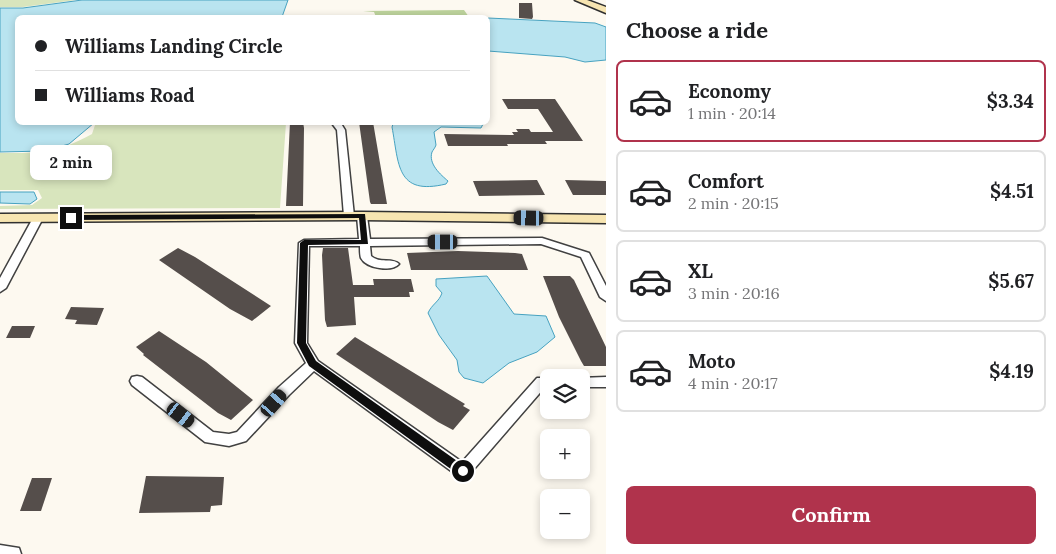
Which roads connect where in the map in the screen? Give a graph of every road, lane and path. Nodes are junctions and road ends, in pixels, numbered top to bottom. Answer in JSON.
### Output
{"nodes":[{"id":1,"x":579,"y":0,"type":"edge"},
{"id":2,"x":606,"y":10,"type":"edge"},
{"id":3,"x":337,"y":125,"type":"edge"},
{"id":4,"x":355,"y":216,"type":"junction"},
{"id":5,"x":0,"y":218,"type":"edge"},
{"id":6,"x":38,"y":218,"type":"junction"},
{"id":7,"x":606,"y":219,"type":"edge"},
{"id":8,"x":365,"y":242,"type":"junction"},
{"id":9,"x":394,"y":264,"type":"dead end"},
{"id":10,"x":0,"y":288,"type":"edge"},
{"id":11,"x":606,"y":297,"type":"edge"},
{"id":12,"x":313,"y":364,"type":"junction"},
{"id":13,"x":137,"y":381,"type":"dead end"},
{"id":14,"x":590,"y":382,"type":"edge"},
{"id":15,"x":606,"y":382,"type":"edge"},
{"id":16,"x":540,"y":384,"type":"edge"},
{"id":17,"x":0,"y":554,"type":"edge"},
{"id":18,"x":13,"y":554,"type":"edge"}],
"edges":[{"from":1,"to":2,"type":"street"},
{"from":3,"to":4,"type":"street"},
{"from":4,"to":6,"type":"street"},
{"from":4,"to":7,"type":"street"},
{"from":4,"to":8,"type":"street"},
{"from":5,"to":6,"type":"street"},
{"from":6,"to":10,"type":"street"},
{"from":8,"to":9,"type":"street"},
{"from":8,"to":11,"type":"street"},
{"from":8,"to":12,"type":"street"},
{"from":12,"to":13,"type":"street"},
{"from":12,"to":16,"type":"street"},
{"from":14,"to":15,"type":"street"},
{"from":17,"to":18,"type":"street"}]}
